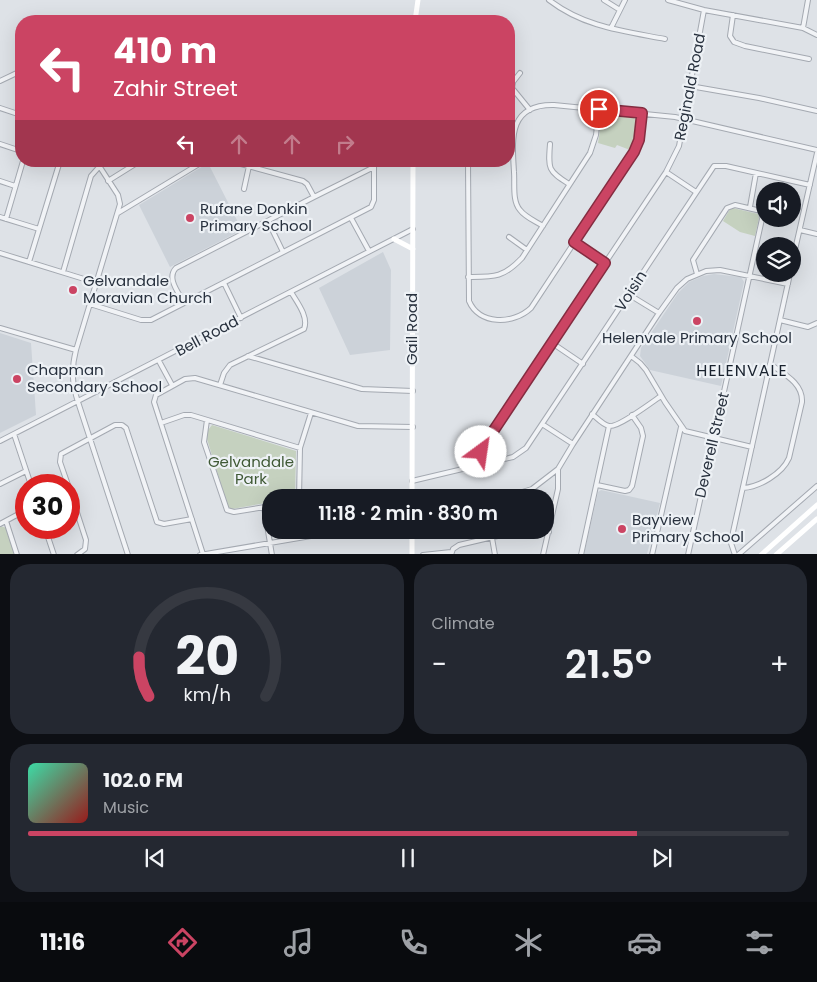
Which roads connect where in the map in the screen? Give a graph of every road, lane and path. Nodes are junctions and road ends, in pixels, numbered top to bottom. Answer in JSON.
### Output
{"nodes":[{"id":1,"x":418,"y":0,"type":"edge"},
{"id":2,"x":549,"y":0,"type":"edge"},
{"id":3,"x":604,"y":0,"type":"edge"},
{"id":4,"x":625,"y":0,"type":"edge"},
{"id":5,"x":668,"y":0,"type":"edge"},
{"id":6,"x":808,"y":0,"type":"edge"},
{"id":7,"x":620,"y":10,"type":"junction"},
{"id":8,"x":704,"y":10,"type":"junction"},
{"id":9,"x":416,"y":15,"type":"edge"},
{"id":10,"x":734,"y":15,"type":"junction"},
{"id":11,"x":612,"y":28,"type":"junction"},
{"id":12,"x":803,"y":28,"type":"junction"},
{"id":13,"x":817,"y":35,"type":"edge"},
{"id":14,"x":664,"y":39,"type":"dead end"},
{"id":15,"x":809,"y":58,"type":"dead end"},
{"id":16,"x":520,"y":73,"type":"dead end"},
{"id":17,"x":15,"y":74,"type":"edge"},
{"id":18,"x":515,"y":79,"type":"edge"},
{"id":19,"x":0,"y":81,"type":"edge"},
{"id":20,"x":690,"y":86,"type":"junction"},
{"id":21,"x":515,"y":92,"type":"edge"},
{"id":22,"x":0,"y":108,"type":"edge"},
{"id":23,"x":599,"y":109,"type":"junction"},
{"id":24,"x":530,"y":110,"type":"junction"},
{"id":25,"x":817,"y":111,"type":"edge"},
{"id":26,"x":15,"y":113,"type":"edge"},
{"id":27,"x":642,"y":113,"type":"junction"},
{"id":28,"x":685,"y":120,"type":"junction"},
{"id":29,"x":515,"y":127,"type":"edge"},
{"id":30,"x":0,"y":144,"type":"edge"},
{"id":31,"x":550,"y":144,"type":"dead end"},
{"id":32,"x":15,"y":149,"type":"edge"},
{"id":33,"x":817,"y":152,"type":"edge"},
{"id":34,"x":21,"y":167,"type":"edge"},
{"id":35,"x":58,"y":167,"type":"edge"},
{"id":36,"x":99,"y":167,"type":"joint"},
{"id":37,"x":130,"y":167,"type":"edge"},
{"id":38,"x":194,"y":167,"type":"edge"},
{"id":39,"x":249,"y":167,"type":"edge"},
{"id":40,"x":252,"y":167,"type":"edge"},
{"id":41,"x":413,"y":167,"type":"edge"},
{"id":42,"x":468,"y":167,"type":"edge"},
{"id":43,"x":514,"y":167,"type":"edge"},
{"id":44,"x":374,"y":168,"type":"joint"},
{"id":45,"x":666,"y":172,"type":"junction"},
{"id":46,"x":756,"y":173,"type":"junction"},
{"id":47,"x":108,"y":180,"type":"junction"},
{"id":48,"x":0,"y":182,"type":"edge"},
{"id":49,"x":569,"y":184,"type":"junction"},
{"id":50,"x":810,"y":185,"type":"junction"},
{"id":51,"x":15,"y":186,"type":"junction"},
{"id":52,"x":244,"y":189,"type":"dead end"},
{"id":53,"x":696,"y":192,"type":"junction"},
{"id":54,"x":314,"y":197,"type":"junction"},
{"id":55,"x":750,"y":207,"type":"junction"},
{"id":56,"x":118,"y":213,"type":"junction"},
{"id":57,"x":0,"y":217,"type":"edge"},
{"id":58,"x":351,"y":218,"type":"junction"},
{"id":59,"x":6,"y":219,"type":"junction"},
{"id":60,"x":268,"y":221,"type":"junction"},
{"id":61,"x":542,"y":226,"type":"junction"},
{"id":62,"x":39,"y":229,"type":"junction"},
{"id":63,"x":413,"y":229,"type":"junction"},
{"id":64,"x":800,"y":230,"type":"junction"},
{"id":65,"x":817,"y":234,"type":"edge"},
{"id":66,"x":798,"y":237,"type":"edge"},
{"id":67,"x":509,"y":238,"type":"dead end"},
{"id":68,"x":394,"y":239,"type":"junction"},
{"id":69,"x":574,"y":242,"type":"junction"},
{"id":70,"x":413,"y":250,"type":"junction"},
{"id":71,"x":527,"y":250,"type":"junction"},
{"id":72,"x":369,"y":251,"type":"junction"},
{"id":73,"x":283,"y":252,"type":"junction"},
{"id":74,"x":0,"y":253,"type":"edge"},
{"id":75,"x":29,"y":262,"type":"junction"},
{"id":76,"x":605,"y":263,"type":"junction"},
{"id":77,"x":63,"y":272,"type":"junction"},
{"id":78,"x":697,"y":274,"type":"junction"},
{"id":79,"x":750,"y":275,"type":"junction"},
{"id":80,"x":468,"y":277,"type":"junction"},
{"id":81,"x":97,"y":283,"type":"junction"},
{"id":82,"x":224,"y":283,"type":"junction"},
{"id":83,"x":788,"y":284,"type":"joint"},
{"id":84,"x":291,"y":292,"type":"junction"},
{"id":85,"x":628,"y":294,"type":"junction"},
{"id":86,"x":184,"y":303,"type":"junction"},
{"id":87,"x":90,"y":304,"type":"junction"},
{"id":88,"x":659,"y":313,"type":"junction"},
{"id":89,"x":241,"y":318,"type":"junction"},
{"id":90,"x":780,"y":320,"type":"junction"},
{"id":91,"x":817,"y":323,"type":"edge"},
{"id":92,"x":0,"y":328,"type":"edge"},
{"id":93,"x":552,"y":343,"type":"junction"},
{"id":94,"x":262,"y":349,"type":"junction"},
{"id":95,"x":76,"y":350,"type":"junction"},
{"id":96,"x":248,"y":356,"type":"junction"},
{"id":97,"x":631,"y":356,"type":"junction"},
{"id":98,"x":160,"y":360,"type":"junction"},
{"id":99,"x":262,"y":360,"type":"junction"},
{"id":100,"x":583,"y":364,"type":"junction"},
{"id":101,"x":770,"y":364,"type":"junction"},
{"id":102,"x":172,"y":385,"type":"junction"},
{"id":103,"x":220,"y":385,"type":"junction"},
{"id":104,"x":413,"y":391,"type":"junction"},
{"id":105,"x":661,"y":396,"type":"junction"},
{"id":106,"x":78,"y":402,"type":"junction"},
{"id":107,"x":312,"y":413,"type":"junction"},
{"id":108,"x":592,"y":414,"type":"junction"},
{"id":109,"x":632,"y":415,"type":"junction"},
{"id":110,"x":207,"y":420,"type":"junction"},
{"id":111,"x":161,"y":423,"type":"junction"},
{"id":112,"x":542,"y":424,"type":"junction"},
{"id":113,"x":609,"y":426,"type":"junction"},
{"id":114,"x":413,"y":427,"type":"junction"},
{"id":115,"x":681,"y":427,"type":"junction"},
{"id":116,"x":14,"y":434,"type":"junction"},
{"id":117,"x":90,"y":438,"type":"junction"},
{"id":118,"x":714,"y":438,"type":"junction"},
{"id":119,"x":0,"y":441,"type":"edge"},
{"id":120,"x":573,"y":444,"type":"junction"},
{"id":121,"x":752,"y":447,"type":"junction"},
{"id":122,"x":300,"y":448,"type":"junction"},
{"id":123,"x":480,"y":465,"type":"junction"},
{"id":124,"x":558,"y":469,"type":"junction"},
{"id":125,"x":26,"y":471,"type":"junction"},
{"id":126,"x":27,"y":474,"type":"edge"},
{"id":127,"x":64,"y":474,"type":"edge"},
{"id":128,"x":412,"y":481,"type":"junction"},
{"id":129,"x":0,"y":484,"type":"edge"},
{"id":130,"x":597,"y":485,"type":"junction"},
{"id":131,"x":817,"y":486,"type":"edge"},
{"id":132,"x":742,"y":488,"type":"junction"},
{"id":133,"x":299,"y":489,"type":"edge"},
{"id":134,"x":412,"y":489,"type":"edge"},
{"id":135,"x":532,"y":489,"type":"edge"},
{"id":136,"x":817,"y":505,"type":"edge"},
{"id":137,"x":262,"y":507,"type":"edge"},
{"id":138,"x":554,"y":508,"type":"edge"},
{"id":139,"x":15,"y":516,"type":"edge"},
{"id":140,"x":192,"y":519,"type":"junction"},
{"id":141,"x":817,"y":519,"type":"edge"},
{"id":142,"x":6,"y":521,"type":"junction"},
{"id":143,"x":80,"y":522,"type":"edge"},
{"id":144,"x":0,"y":524,"type":"edge"},
{"id":145,"x":49,"y":539,"type":"edge"},
{"id":146,"x":269,"y":539,"type":"edge"},
{"id":147,"x":297,"y":539,"type":"edge"},
{"id":148,"x":412,"y":539,"type":"edge"},
{"id":149,"x":487,"y":539,"type":"edge"},
{"id":150,"x":492,"y":539,"type":"edge"},
{"id":151,"x":547,"y":539,"type":"edge"},
{"id":152,"x":270,"y":544,"type":"junction"},
{"id":153,"x":451,"y":553,"type":"edge"},
{"id":154,"x":17,"y":554,"type":"edge"},
{"id":155,"x":54,"y":554,"type":"edge"},
{"id":156,"x":77,"y":554,"type":"edge"},
{"id":157,"x":128,"y":554,"type":"edge"},
{"id":158,"x":202,"y":554,"type":"edge"},
{"id":159,"x":272,"y":554,"type":"edge"},
{"id":160,"x":412,"y":554,"type":"edge"},
{"id":161,"x":424,"y":554,"type":"edge"},
{"id":162,"x":495,"y":554,"type":"edge"},
{"id":163,"x":543,"y":554,"type":"edge"},
{"id":164,"x":581,"y":554,"type":"edge"},
{"id":165,"x":652,"y":554,"type":"edge"},
{"id":166,"x":688,"y":554,"type":"edge"},
{"id":167,"x":736,"y":554,"type":"edge"},
{"id":168,"x":761,"y":554,"type":"edge"},
{"id":169,"x":776,"y":554,"type":"edge"}],
"edges":[{"from":1,"to":9,"type":"street"},
{"from":2,"to":11,"type":"street"},
{"from":3,"to":7,"type":"street"},
{"from":4,"to":7,"type":"street"},
{"from":5,"to":8,"type":"street"},
{"from":6,"to":12,"type":"street"},
{"from":7,"to":11,"type":"street"},
{"from":8,"to":10,"type":"street"},
{"from":8,"to":20,"type":"street","name":"Reginald Road"},
{"from":10,"to":12,"type":"street"},
{"from":10,"to":15,"type":"street"},
{"from":11,"to":14,"type":"street"},
{"from":12,"to":13,"type":"street"},
{"from":16,"to":18,"type":"street"},
{"from":17,"to":19,"type":"street"},
{"from":20,"to":25,"type":"street"},
{"from":20,"to":28,"type":"street","name":"Reginald Road"},
{"from":21,"to":24,"type":"street"},
{"from":22,"to":26,"type":"street"},
{"from":23,"to":24,"type":"street"},
{"from":23,"to":27,"type":"street"},
{"from":23,"to":49,"type":"street"},
{"from":24,"to":29,"type":"street"},
{"from":27,"to":28,"type":"street"},
{"from":27,"to":69,"type":"street"},
{"from":28,"to":33,"type":"street"},
{"from":28,"to":45,"type":"street","name":"Reginald Road"},
{"from":30,"to":32,"type":"street"},
{"from":31,"to":49,"type":"street"},
{"from":33,"to":50,"type":"street"},
{"from":34,"to":51,"type":"street"},
{"from":35,"to":62,"type":"street"},
{"from":36,"to":47,"type":"street"},
{"from":36,"to":77,"type":"street"},
{"from":37,"to":47,"type":"street"},
{"from":38,"to":56,"type":"street"},
{"from":39,"to":52,"type":"street"},
{"from":40,"to":54,"type":"street"},
{"from":41,"to":63,"type":"street","name":"Gail Road"},
{"from":42,"to":80,"type":"street"},
{"from":43,"to":61,"type":"street"},
{"from":44,"to":54,"type":"street"},
{"from":44,"to":58,"type":"street"},
{"from":45,"to":53,"type":"street"},
{"from":45,"to":76,"type":"street","name":"Reginald Road"},
{"from":46,"to":50,"type":"street","name":"Voisin"},
{"from":46,"to":53,"type":"street","name":"Voisin"},
{"from":46,"to":55,"type":"street"},
{"from":47,"to":56,"type":"street"},
{"from":48,"to":51,"type":"street"},
{"from":49,"to":61,"type":"street"},
{"from":50,"to":64,"type":"street"},
{"from":51,"to":59,"type":"street"},
{"from":53,"to":85,"type":"street","name":"Voisin"},
{"from":54,"to":60,"type":"street"},
{"from":55,"to":78,"type":"street"},
{"from":55,"to":79,"type":"street","name":"Deverell Street"},
{"from":56,"to":81,"type":"street"},
{"from":57,"to":59,"type":"street"},
{"from":58,"to":72,"type":"street"},
{"from":58,"to":73,"type":"street"},
{"from":59,"to":62,"type":"street"},
{"from":60,"to":73,"type":"street"},
{"from":60,"to":86,"type":"street"},
{"from":61,"to":71,"type":"street"},
{"from":62,"to":75,"type":"street"},
{"from":63,"to":68,"type":"street","name":"Bell Road"},
{"from":63,"to":70,"type":"street","name":"Gail Road"},
{"from":64,"to":65,"type":"street"},
{"from":64,"to":66,"type":"street"},
{"from":67,"to":71,"type":"street"},
{"from":68,"to":70,"type":"street"},
{"from":68,"to":72,"type":"street","name":"Bell Road"},
{"from":69,"to":76,"type":"street"},
{"from":69,"to":80,"type":"street"},
{"from":70,"to":104,"type":"street","name":"Gail Road"},
{"from":71,"to":80,"type":"street"},
{"from":72,"to":84,"type":"street","name":"Bell Road"},
{"from":73,"to":82,"type":"street"},
{"from":74,"to":75,"type":"street"},
{"from":75,"to":77,"type":"street"},
{"from":76,"to":93,"type":"street","name":"Reginald Road"},
{"from":77,"to":81,"type":"street"},
{"from":78,"to":79,"type":"street"},
{"from":78,"to":88,"type":"street"},
{"from":79,"to":83,"type":"street"},
{"from":79,"to":118,"type":"street","name":"Deverell Street"},
{"from":81,"to":87,"type":"street"},
{"from":82,"to":86,"type":"street"},
{"from":82,"to":89,"type":"street"},
{"from":83,"to":90,"type":"street"},
{"from":84,"to":89,"type":"street","name":"Bell Road"},
{"from":84,"to":94,"type":"street"},
{"from":85,"to":88,"type":"street"},
{"from":85,"to":100,"type":"street","name":"Voisin"},
{"from":86,"to":87,"type":"street"},
{"from":87,"to":95,"type":"street"},
{"from":88,"to":97,"type":"street"},
{"from":89,"to":98,"type":"street","name":"Bell Road"},
{"from":90,"to":91,"type":"street"},
{"from":90,"to":101,"type":"street"},
{"from":92,"to":95,"type":"street"},
{"from":93,"to":100,"type":"street"},
{"from":93,"to":123,"type":"street","name":"Reginald Road"},
{"from":94,"to":96,"type":"street"},
{"from":94,"to":99,"type":"street"},
{"from":95,"to":106,"type":"street"},
{"from":96,"to":99,"type":"street"},
{"from":96,"to":103,"type":"street"},
{"from":97,"to":105,"type":"street"},
{"from":97,"to":108,"type":"street"},
{"from":98,"to":102,"type":"street"},
{"from":98,"to":106,"type":"street","name":"Bell Road"},
{"from":99,"to":104,"type":"street"},
{"from":100,"to":112,"type":"street","name":"Voisin"},
{"from":101,"to":121,"type":"street"},
{"from":101,"to":132,"type":"street"},
{"from":102,"to":103,"type":"street"},
{"from":102,"to":111,"type":"street"},
{"from":103,"to":107,"type":"street"},
{"from":104,"to":114,"type":"street","name":"Gail Road"},
{"from":105,"to":109,"type":"street"},
{"from":105,"to":115,"type":"street"},
{"from":106,"to":116,"type":"street","name":"Bell Road"},
{"from":106,"to":117,"type":"street"},
{"from":107,"to":114,"type":"street"},
{"from":107,"to":122,"type":"street"},
{"from":108,"to":113,"type":"street"},
{"from":108,"to":120,"type":"street"},
{"from":109,"to":113,"type":"street"},
{"from":109,"to":130,"type":"street"},
{"from":110,"to":111,"type":"street"},
{"from":110,"to":122,"type":"street"},
{"from":110,"to":137,"type":"street"},
{"from":111,"to":140,"type":"street"},
{"from":112,"to":120,"type":"street"},
{"from":112,"to":123,"type":"street","name":"Voisin"},
{"from":113,"to":130,"type":"street"},
{"from":114,"to":128,"type":"street","name":"Gail Road"},
{"from":115,"to":118,"type":"street"},
{"from":115,"to":165,"type":"street"},
{"from":116,"to":119,"type":"street","name":"Bell Road"},
{"from":116,"to":125,"type":"street"},
{"from":117,"to":127,"type":"street"},
{"from":117,"to":140,"type":"street"},
{"from":117,"to":157,"type":"street"},
{"from":118,"to":121,"type":"street"},
{"from":118,"to":166,"type":"street","name":"Deverell Street"},
{"from":120,"to":124,"type":"street"},
{"from":121,"to":132,"type":"street"},
{"from":122,"to":133,"type":"street"},
{"from":123,"to":128,"type":"street","name":"Voisin"},
{"from":124,"to":135,"type":"street"},
{"from":124,"to":138,"type":"street"},
{"from":125,"to":126,"type":"street"},
{"from":125,"to":129,"type":"street"},
{"from":128,"to":134,"type":"street","name":"Gail Road"},
{"from":130,"to":164,"type":"street"},
{"from":131,"to":167,"type":"street"},
{"from":132,"to":167,"type":"street"},
{"from":136,"to":168,"type":"street"},
{"from":139,"to":142,"type":"street"},
{"from":140,"to":158,"type":"street"},
{"from":141,"to":169,"type":"street"},
{"from":142,"to":144,"type":"street"},
{"from":142,"to":154,"type":"street"},
{"from":143,"to":156,"type":"street"},
{"from":145,"to":155,"type":"street"},
{"from":146,"to":152,"type":"street"},
{"from":147,"to":152,"type":"street"},
{"from":148,"to":160,"type":"street"},
{"from":149,"to":153,"type":"street"},
{"from":150,"to":162,"type":"street"},
{"from":151,"to":163,"type":"street"},
{"from":152,"to":158,"type":"street"},
{"from":152,"to":159,"type":"street"},
{"from":153,"to":161,"type":"street"}]}
